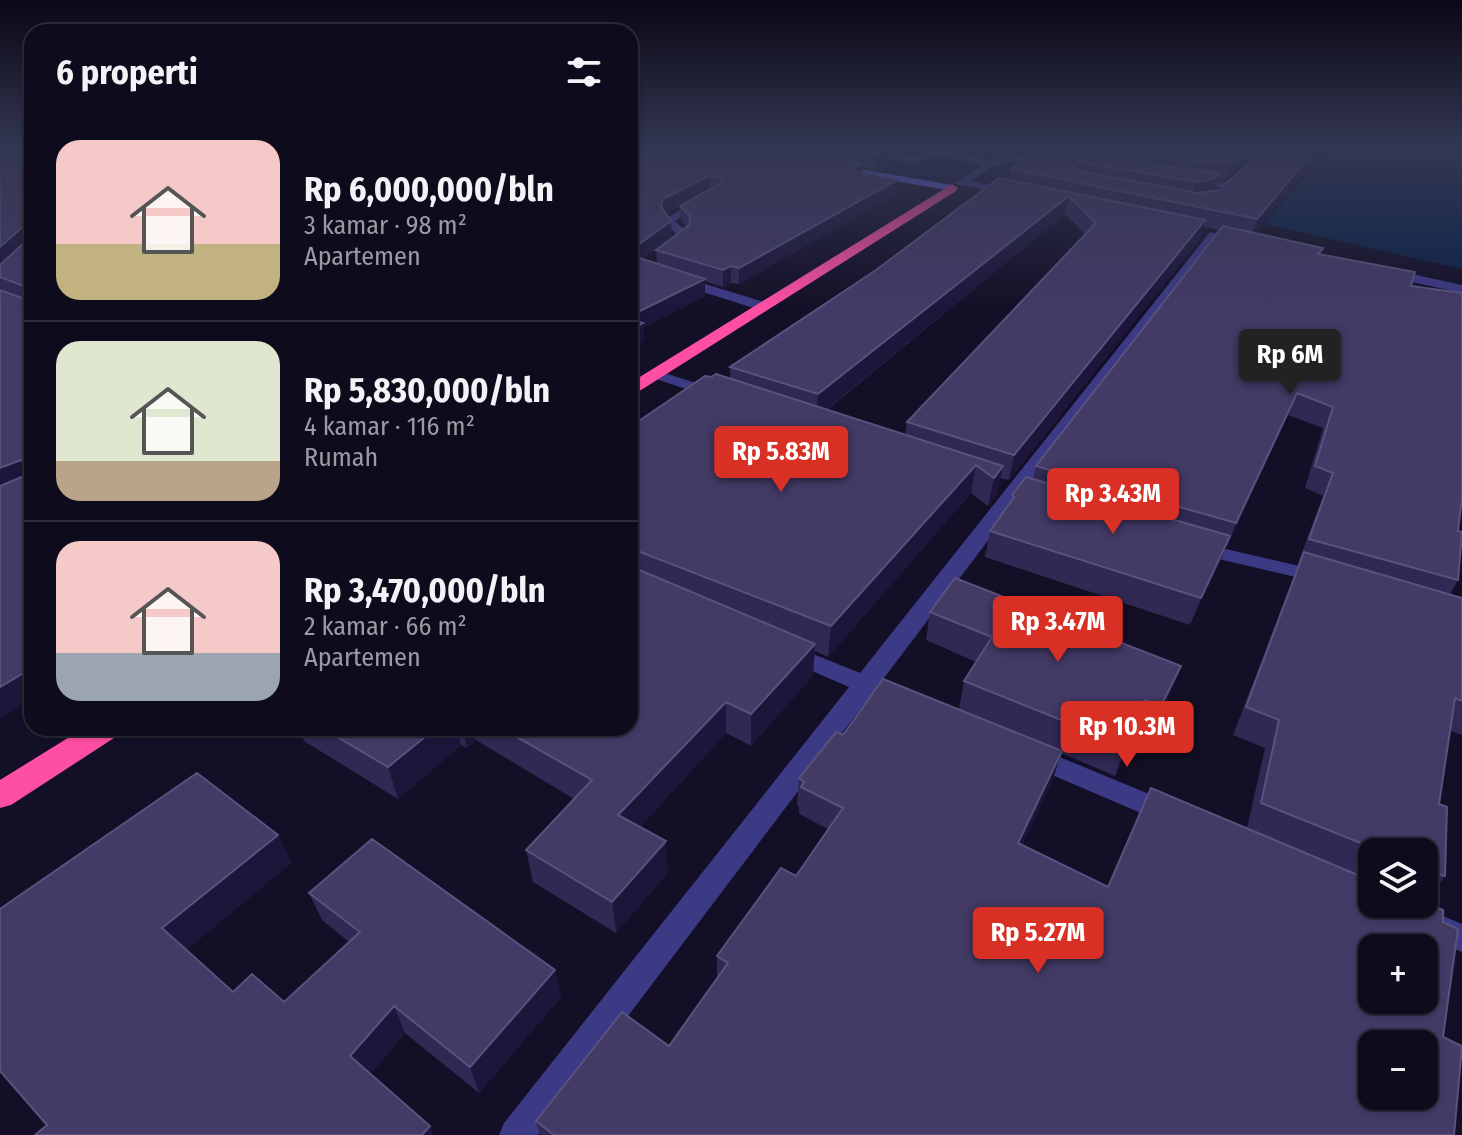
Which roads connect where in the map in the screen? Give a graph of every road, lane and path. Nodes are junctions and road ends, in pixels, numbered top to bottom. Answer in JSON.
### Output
{"nodes":[{"id":1,"x":702,"y":202,"type":"edge"},
{"id":2,"x":930,"y":202,"type":"edge"},
{"id":3,"x":1214,"y":235,"type":"edge"},
{"id":4,"x":638,"y":266,"type":"edge"},
{"id":5,"x":638,"y":268,"type":"edge"},
{"id":6,"x":1369,"y":269,"type":"edge"},
{"id":7,"x":1462,"y":289,"type":"edge"},
{"id":8,"x":762,"y":306,"type":"junction"},
{"id":9,"x":655,"y":374,"type":"junction"},
{"id":10,"x":638,"y":386,"type":"edge"},
{"id":11,"x":730,"y":398,"type":"edge"},
{"id":12,"x":1181,"y":543,"type":"edge"},
{"id":13,"x":1340,"y":583,"type":"edge"},
{"id":14,"x":775,"y":647,"type":"edge"},
{"id":15,"x":862,"y":684,"type":"junction"},
{"id":16,"x":892,"y":697,"type":"edge"},
{"id":17,"x":94,"y":736,"type":"edge"},
{"id":18,"x":1008,"y":746,"type":"edge"},
{"id":19,"x":0,"y":796,"type":"edge"},
{"id":20,"x":1197,"y":826,"type":"edge"},
{"id":21,"x":1415,"y":918,"type":"edge"},
{"id":22,"x":1462,"y":938,"type":"edge"},
{"id":23,"x":516,"y":1135,"type":"edge"}],
"edges":[{"from":1,"to":4,"type":"street"},
{"from":2,"to":8,"type":"highway"},
{"from":3,"to":15,"type":"street"},
{"from":5,"to":8,"type":"street"},
{"from":6,"to":7,"type":"street"},
{"from":8,"to":9,"type":"highway"},
{"from":9,"to":10,"type":"highway"},
{"from":9,"to":11,"type":"street"},
{"from":12,"to":13,"type":"street"},
{"from":14,"to":15,"type":"street"},
{"from":15,"to":16,"type":"street"},
{"from":15,"to":23,"type":"street"},
{"from":17,"to":19,"type":"highway"},
{"from":18,"to":20,"type":"street"},
{"from":21,"to":22,"type":"street"}]}
